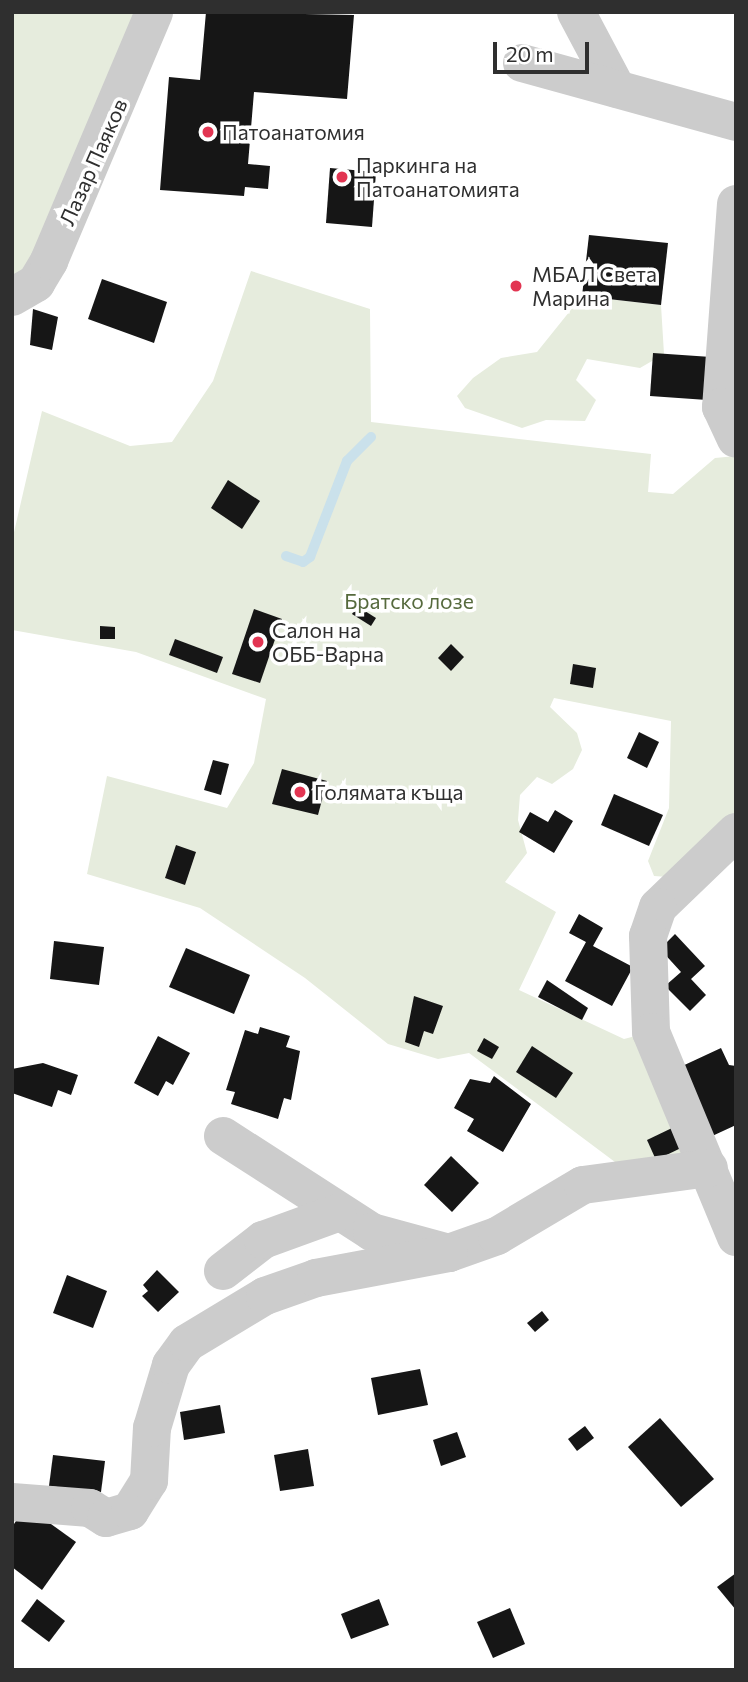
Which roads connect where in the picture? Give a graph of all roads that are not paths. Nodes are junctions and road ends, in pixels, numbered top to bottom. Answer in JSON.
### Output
{"nodes":[{"id":1,"x":155,"y":12,"type":"edge"},
{"id":2,"x":576,"y":12,"type":"edge"},
{"id":3,"x":522,"y":63,"type":"dead end"},
{"id":4,"x":617,"y":89,"type":"junction"},
{"id":5,"x":736,"y":122,"type":"edge"},
{"id":6,"x":736,"y":204,"type":"edge"},
{"id":7,"x":12,"y":297,"type":"edge"},
{"id":8,"x":736,"y":439,"type":"edge"},
{"id":9,"x":736,"y":832,"type":"edge"},
{"id":10,"x":223,"y":1136,"type":"dead end"},
{"id":11,"x":709,"y":1168,"type":"junction"},
{"id":12,"x":337,"y":1213,"type":"junction"},
{"id":13,"x":736,"y":1237,"type":"edge"},
{"id":14,"x":449,"y":1253,"type":"junction"},
{"id":15,"x":223,"y":1271,"type":"dead end"},
{"id":16,"x":12,"y":1502,"type":"edge"}],
"edges":[{"from":1,"to":7,"type":"street","name":"Лазар Паяков"},
{"from":2,"to":4,"type":"street"},
{"from":3,"to":4,"type":"street"},
{"from":4,"to":5,"type":"street"},
{"from":6,"to":8,"type":"street"},
{"from":9,"to":11,"type":"street"},
{"from":10,"to":12,"type":"street"},
{"from":11,"to":13,"type":"street"},
{"from":11,"to":14,"type":"street"},
{"from":12,"to":14,"type":"street"},
{"from":12,"to":15,"type":"street"},
{"from":14,"to":16,"type":"street"}]}
